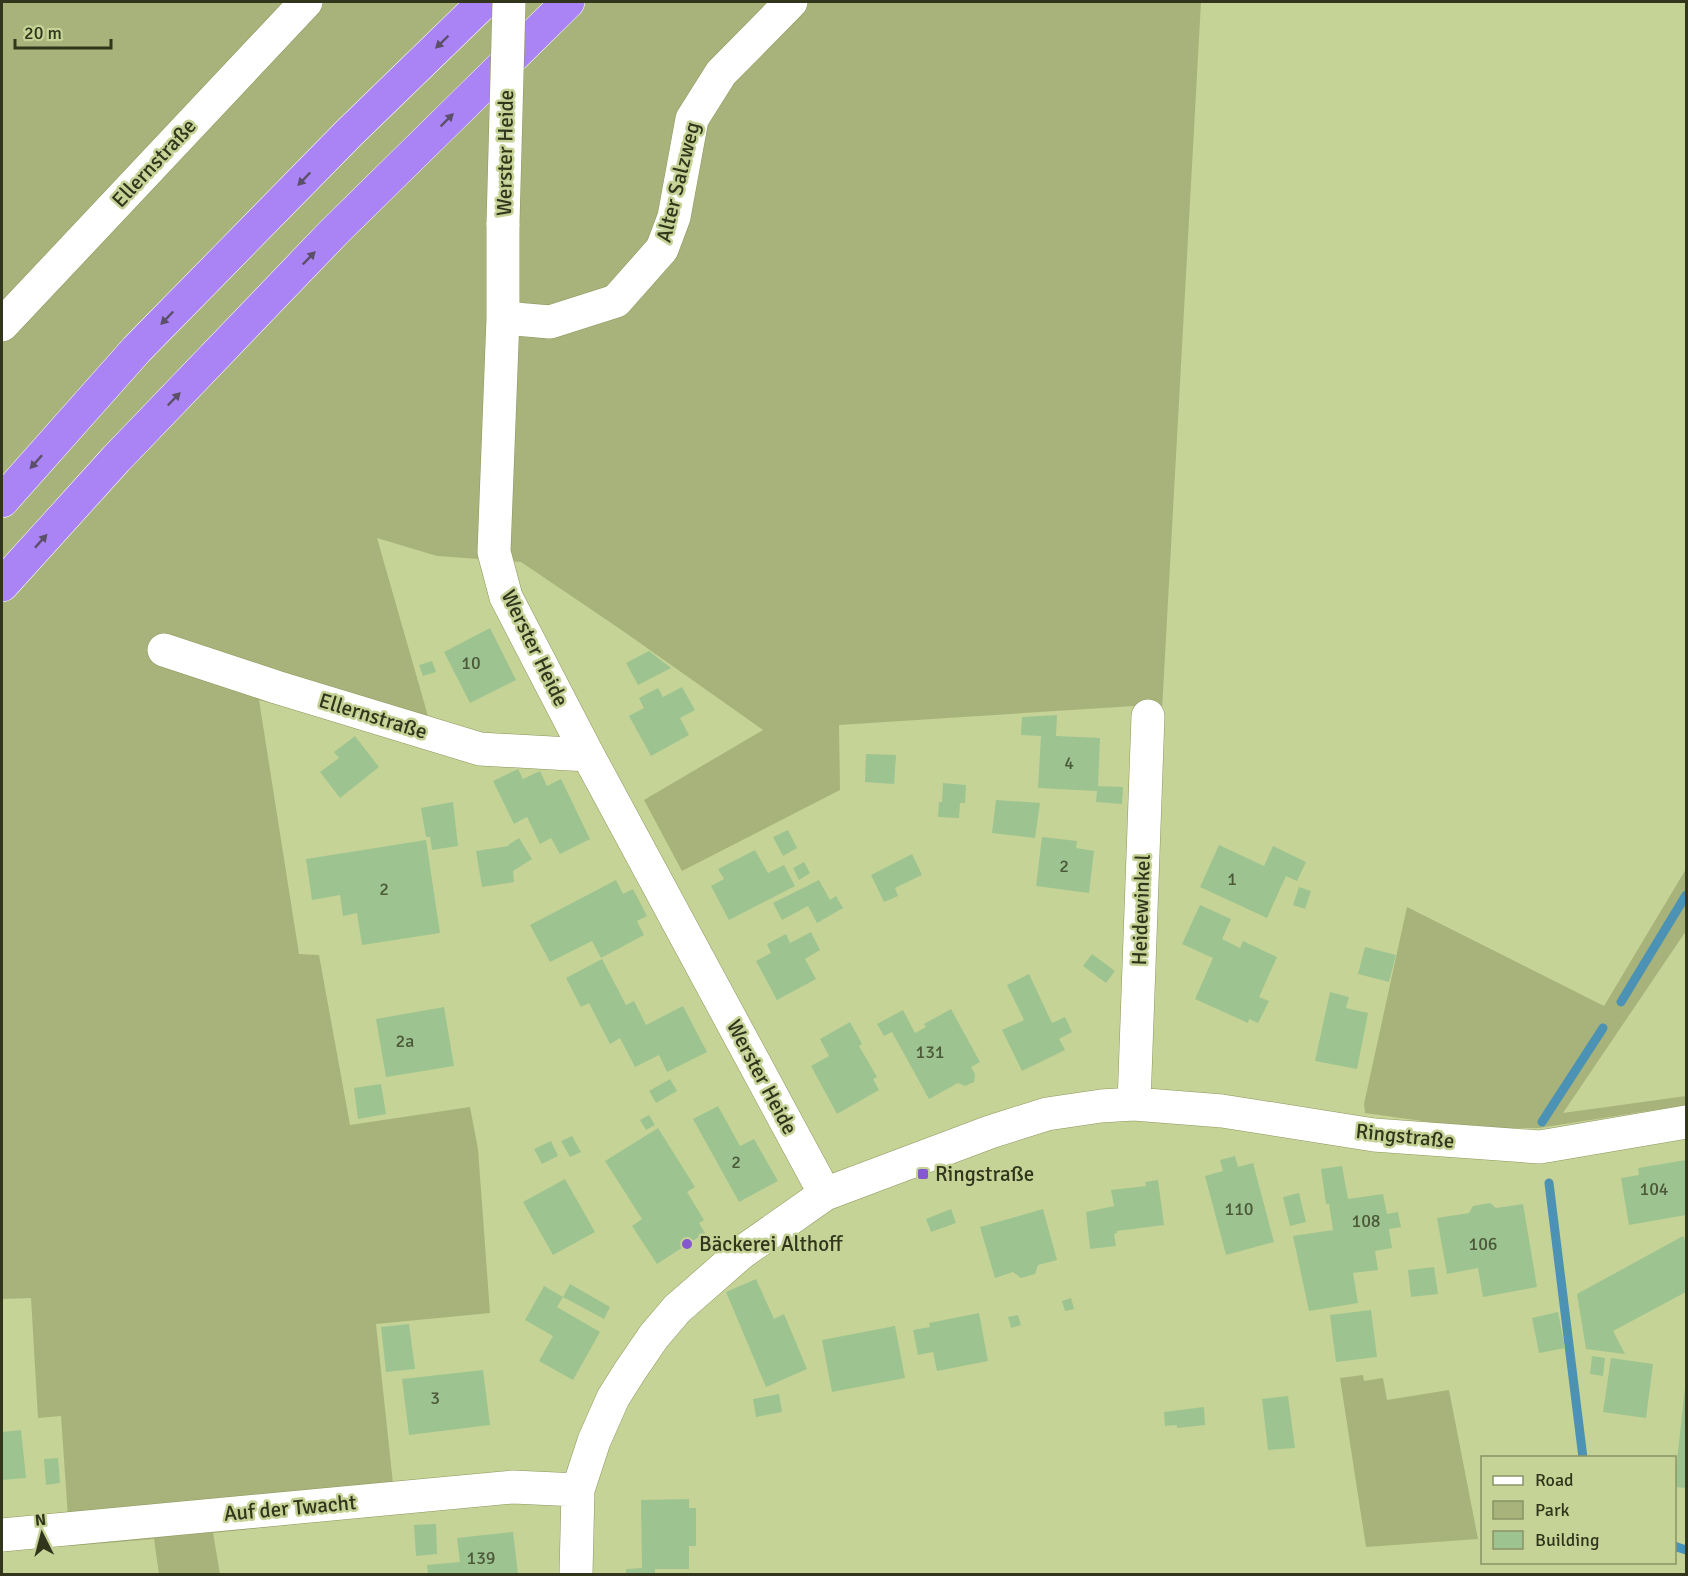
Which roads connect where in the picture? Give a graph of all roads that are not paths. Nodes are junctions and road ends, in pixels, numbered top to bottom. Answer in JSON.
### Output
{"nodes":[{"id":1,"x":306,"y":2,"type":"edge"},
{"id":2,"x":484,"y":2,"type":"edge"},
{"id":3,"x":509,"y":2,"type":"edge"},
{"id":4,"x":568,"y":2,"type":"edge"},
{"id":5,"x":791,"y":2,"type":"edge"},
{"id":6,"x":503,"y":318,"type":"junction"},
{"id":7,"x":2,"y":325,"type":"edge"},
{"id":8,"x":2,"y":501,"type":"edge"},
{"id":9,"x":2,"y":585,"type":"edge"},
{"id":10,"x":164,"y":650,"type":"dead end"},
{"id":11,"x":1148,"y":716,"type":"dead end"},
{"id":12,"x":588,"y":755,"type":"junction"},
{"id":13,"x":1134,"y":1104,"type":"junction"},
{"id":14,"x":1686,"y":1122,"type":"edge"},
{"id":15,"x":825,"y":1194,"type":"junction"},
{"id":16,"x":578,"y":1490,"type":"junction"},
{"id":17,"x":2,"y":1535,"type":"edge"},
{"id":18,"x":576,"y":1575,"type":"edge"}],
"edges":[{"from":1,"to":7,"type":"street","name":"Ellernstraße"},
{"from":2,"to":8,"type":"highway","one_way":true},
{"from":3,"to":6,"type":"street","name":"Werster Heide","bridge":true},
{"from":9,"to":4,"type":"highway","one_way":true},
{"from":5,"to":6,"type":"street","name":"Alter Salzweg"},
{"from":6,"to":12,"type":"street","name":"Werster Heide"},
{"from":10,"to":12,"type":"street","name":"Ellernstraße"},
{"from":11,"to":13,"type":"street","name":"Heidewinkel"},
{"from":12,"to":15,"type":"street","name":"Werster Heide"},
{"from":13,"to":14,"type":"street","name":"Ringstraße"},
{"from":13,"to":15,"type":"street","name":"Ringstraße"},
{"from":15,"to":16,"type":"street","name":"Ringstraße"},
{"from":16,"to":17,"type":"street","name":"Auf der Twacht"},
{"from":16,"to":18,"type":"street","name":"Ringstraße"}]}
